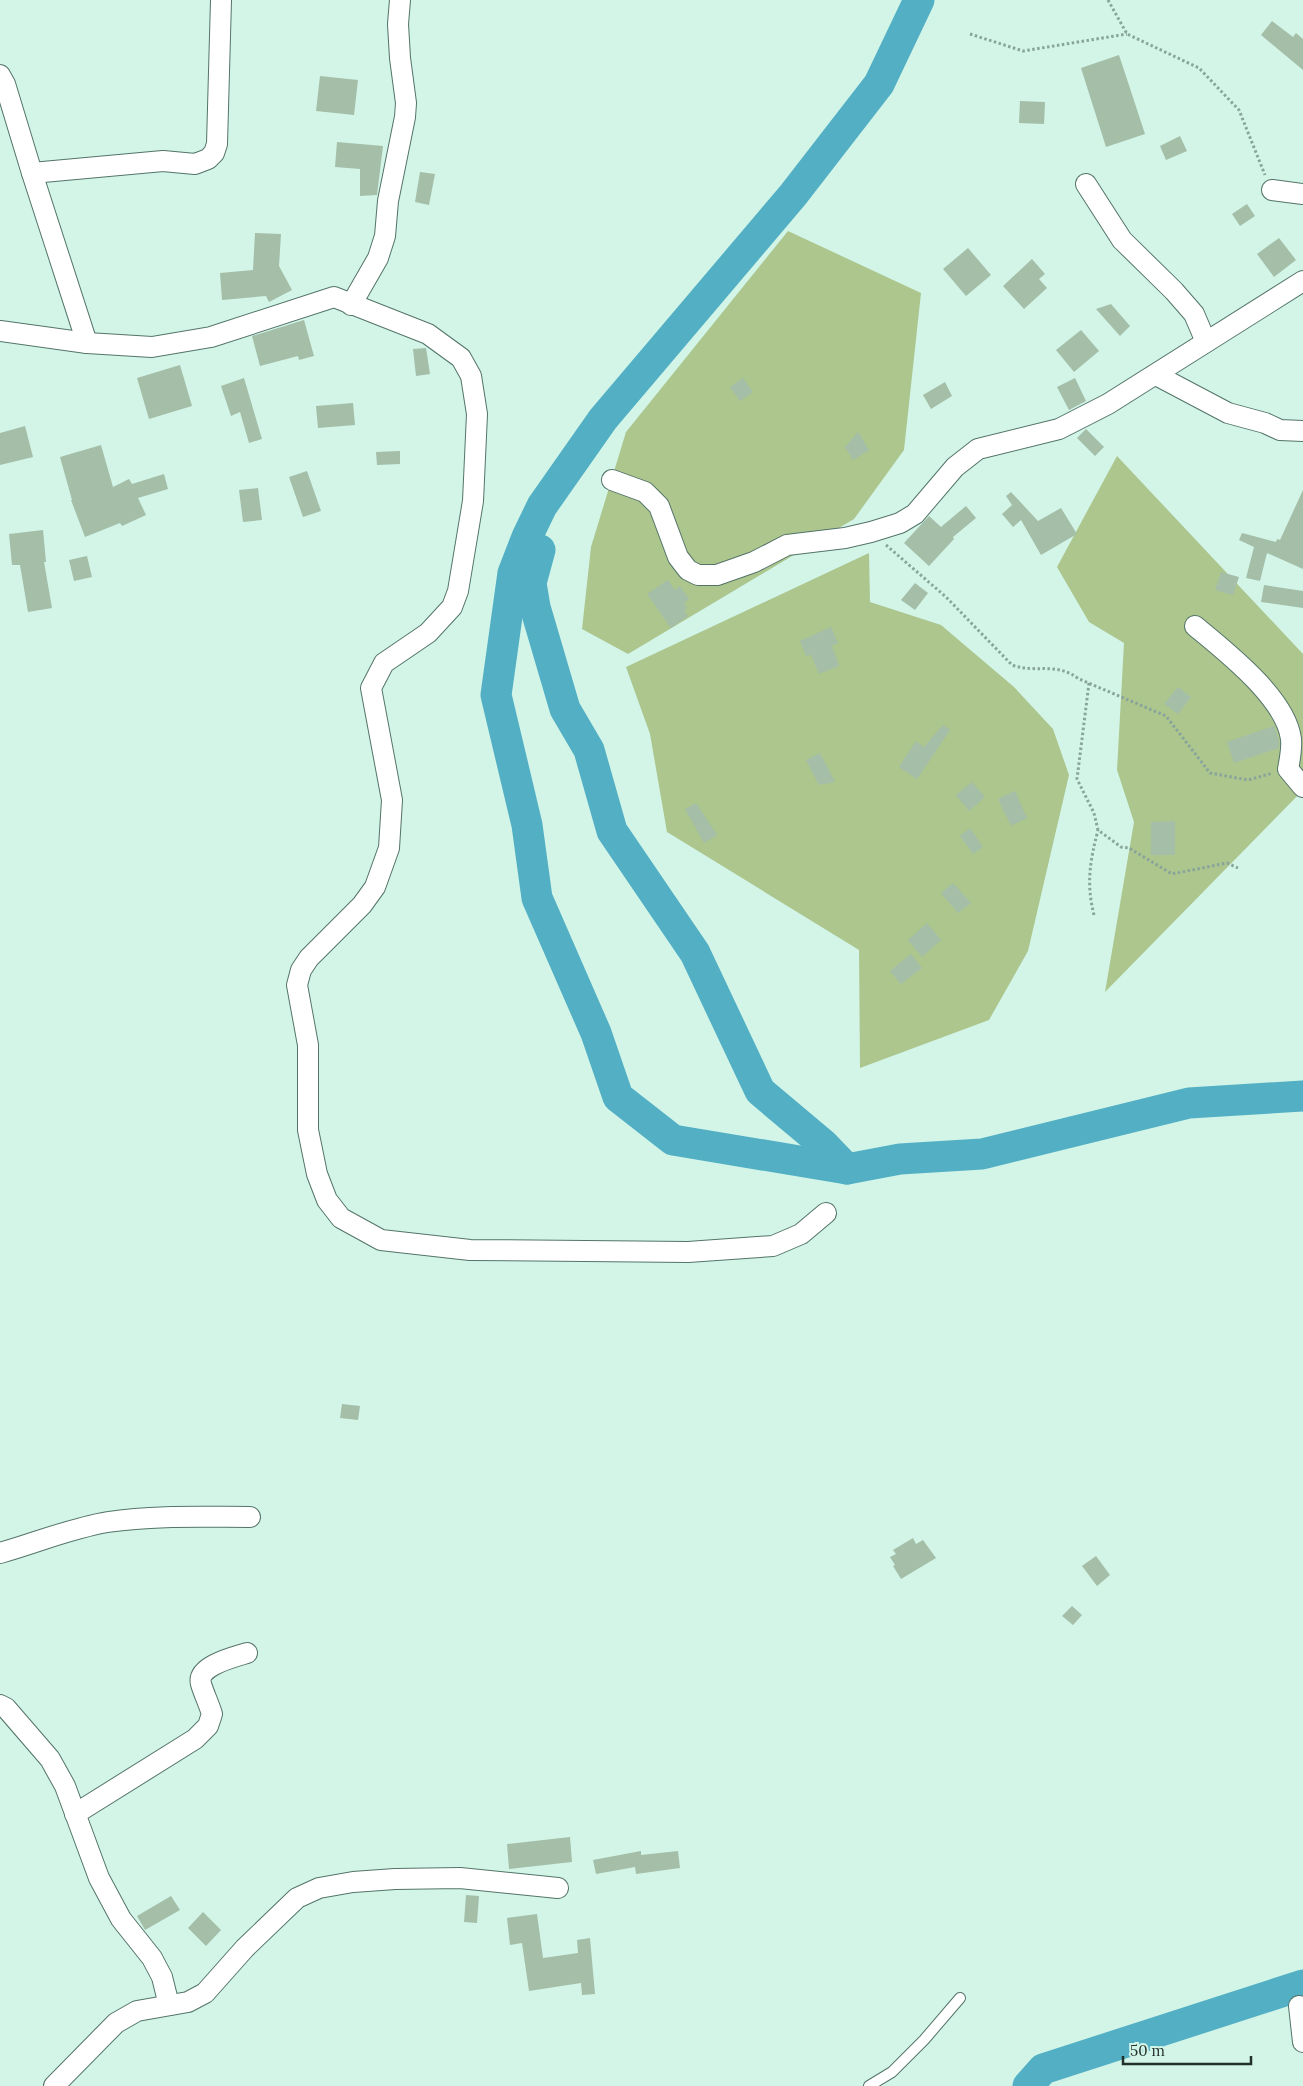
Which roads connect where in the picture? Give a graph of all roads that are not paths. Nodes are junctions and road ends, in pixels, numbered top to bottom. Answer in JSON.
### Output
{"nodes":[{"id":1,"x":221,"y":0,"type":"edge"},
{"id":2,"x":400,"y":0,"type":"edge"},
{"id":3,"x":0,"y":75,"type":"edge"},
{"id":4,"x":32,"y":173,"type":"junction"},
{"id":5,"x":1086,"y":184,"type":"dead end"},
{"id":6,"x":1272,"y":190,"type":"road end"},
{"id":7,"x":1303,"y":194,"type":"edge"},
{"id":8,"x":1303,"y":281,"type":"edge"},
{"id":9,"x":351,"y":305,"type":"junction"},
{"id":10,"x":0,"y":332,"type":"edge"},
{"id":11,"x":1206,"y":342,"type":"junction"},
{"id":12,"x":87,"y":343,"type":"junction"},
{"id":13,"x":1156,"y":375,"type":"junction"},
{"id":14,"x":1303,"y":431,"type":"edge"},
{"id":15,"x":612,"y":480,"type":"dead end"},
{"id":16,"x":1195,"y":626,"type":"dead end"},
{"id":17,"x":1303,"y":787,"type":"edge"},
{"id":18,"x":826,"y":1213,"type":"dead end"},
{"id":19,"x":250,"y":1517,"type":"dead end"},
{"id":20,"x":0,"y":1553,"type":"edge"},
{"id":21,"x":247,"y":1653,"type":"dead end"},
{"id":22,"x":0,"y":1705,"type":"edge"},
{"id":23,"x":75,"y":1814,"type":"junction"},
{"id":24,"x":558,"y":1888,"type":"dead end"},
{"id":25,"x":960,"y":1998,"type":"dead end"},
{"id":26,"x":169,"y":2005,"type":"junction"},
{"id":27,"x":1299,"y":2006,"type":"dead end"},
{"id":28,"x":1303,"y":2042,"type":"edge"},
{"id":29,"x":54,"y":2086,"type":"edge"},
{"id":30,"x":869,"y":2086,"type":"edge"}],
"edges":[{"from":1,"to":4,"type":"street"},
{"from":2,"to":9,"type":"street"},
{"from":3,"to":4,"type":"street"},
{"from":4,"to":12,"type":"street"},
{"from":5,"to":11,"type":"street"},
{"from":6,"to":7,"type":"street"},
{"from":8,"to":11,"type":"street"},
{"from":9,"to":12,"type":"street"},
{"from":9,"to":18,"type":"street"},
{"from":10,"to":12,"type":"street"},
{"from":11,"to":13,"type":"street"},
{"from":13,"to":14,"type":"street"},
{"from":13,"to":15,"type":"street"},
{"from":16,"to":17,"type":"street"},
{"from":19,"to":20,"type":"street"},
{"from":21,"to":23,"type":"street"},
{"from":22,"to":23,"type":"street"},
{"from":23,"to":26,"type":"street"},
{"from":24,"to":26,"type":"street"},
{"from":25,"to":30,"type":"lane"},
{"from":26,"to":29,"type":"street"},
{"from":27,"to":28,"type":"street"}]}
